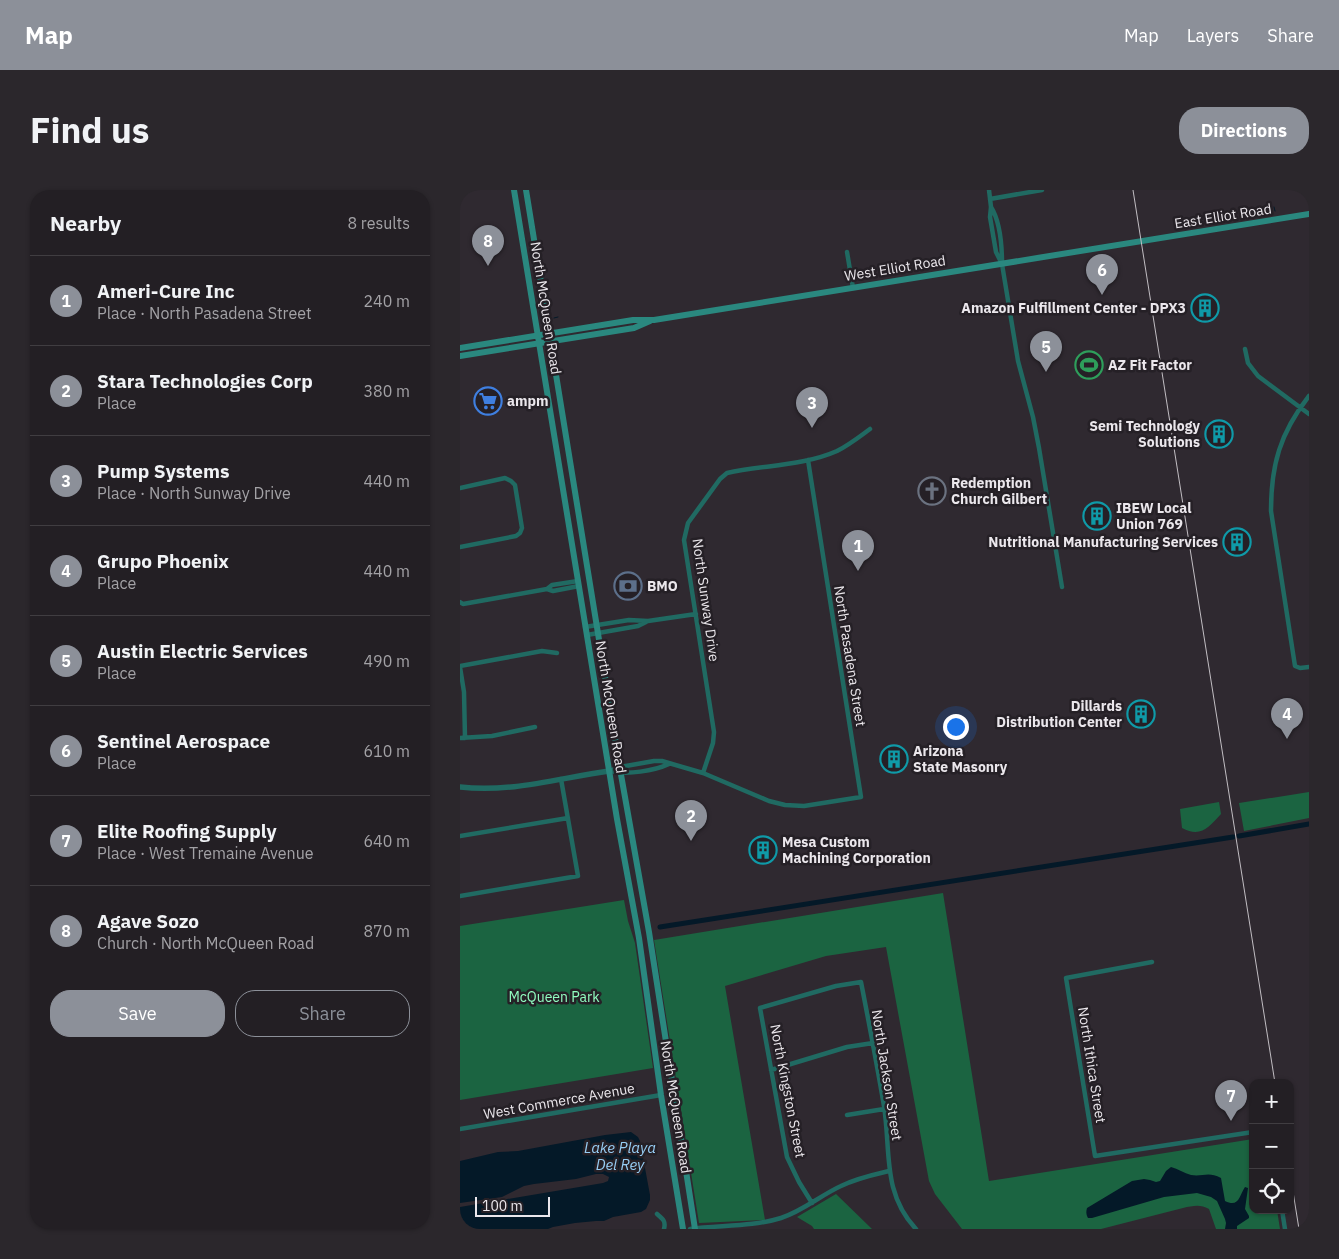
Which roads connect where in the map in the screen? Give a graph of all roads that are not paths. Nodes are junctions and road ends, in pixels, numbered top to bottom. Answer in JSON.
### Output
{"nodes":[{"id":1,"x":514,"y":190,"type":"edge"},
{"id":2,"x":526,"y":190,"type":"edge"},
{"id":3,"x":989,"y":190,"type":"edge"},
{"id":4,"x":1042,"y":190,"type":"edge"},
{"id":5,"x":990,"y":199,"type":"junction"},
{"id":6,"x":528,"y":204,"type":"junction"},
{"id":7,"x":518,"y":209,"type":"junction"},
{"id":8,"x":1309,"y":214,"type":"edge"},
{"id":9,"x":1141,"y":241,"type":"joint"},
{"id":10,"x":847,"y":252,"type":"dead end"},
{"id":11,"x":1002,"y":264,"type":"junction"},
{"id":12,"x":854,"y":288,"type":"junction"},
{"id":13,"x":654,"y":320,"type":"junction"},
{"id":14,"x":549,"y":333,"type":"junction"},
{"id":15,"x":538,"y":335,"type":"junction"},
{"id":16,"x":551,"y":341,"type":"junction"},
{"id":17,"x":540,"y":343,"type":"junction"},
{"id":18,"x":460,"y":348,"type":"edge"},
{"id":19,"x":1244,"y":349,"type":"dead end"},
{"id":20,"x":460,"y":356,"type":"edge"},
{"id":21,"x":1309,"y":396,"type":"edge"},
{"id":22,"x":1300,"y":408,"type":"junction"},
{"id":23,"x":1309,"y":414,"type":"edge"},
{"id":24,"x":870,"y":429,"type":"dead end"},
{"id":25,"x":808,"y":460,"type":"junction"},
{"id":26,"x":574,"y":485,"type":"junction"},
{"id":27,"x":563,"y":487,"type":"junction"},
{"id":28,"x":460,"y":488,"type":"edge"},
{"id":29,"x":460,"y":547,"type":"edge"},
{"id":30,"x":579,"y":583,"type":"junction"},
{"id":31,"x":1062,"y":587,"type":"dead end"},
{"id":32,"x":462,"y":603,"type":"edge"},
{"id":33,"x":696,"y":614,"type":"junction"},
{"id":34,"x":648,"y":621,"type":"junction"},
{"id":35,"x":597,"y":625,"type":"junction"},
{"id":36,"x":585,"y":627,"type":"junction"},
{"id":37,"x":598,"y":633,"type":"junction"},
{"id":38,"x":587,"y":635,"type":"junction"},
{"id":39,"x":557,"y":653,"type":"dead end"},
{"id":40,"x":460,"y":666,"type":"edge"},
{"id":41,"x":1309,"y":667,"type":"edge"},
{"id":42,"x":534,"y":727,"type":"dead end"},
{"id":43,"x":463,"y":738,"type":"edge"},
{"id":44,"x":620,"y":770,"type":"junction"},
{"id":45,"x":609,"y":771,"type":"junction"},
{"id":46,"x":703,"y":773,"type":"junction"},
{"id":47,"x":562,"y":779,"type":"junction"},
{"id":48,"x":460,"y":787,"type":"edge"},
{"id":49,"x":568,"y":818,"type":"junction"},
{"id":50,"x":460,"y":836,"type":"edge"},
{"id":51,"x":460,"y":896,"type":"edge"},
{"id":52,"x":649,"y":932,"type":"junction"},
{"id":53,"x":638,"y":934,"type":"junction"},
{"id":54,"x":1152,"y":962,"type":"dead end"},
{"id":55,"x":861,"y":982,"type":"joint"},
{"id":56,"x":873,"y":1043,"type":"junction"},
{"id":57,"x":666,"y":1047,"type":"junction"},
{"id":58,"x":654,"y":1048,"type":"junction"},
{"id":59,"x":771,"y":1070,"type":"junction"},
{"id":60,"x":661,"y":1095,"type":"junction"},
{"id":61,"x":884,"y":1109,"type":"junction"},
{"id":62,"x":847,"y":1115,"type":"dead end"},
{"id":63,"x":460,"y":1129,"type":"edge"},
{"id":64,"x":1249,"y":1133,"type":"edge"},
{"id":65,"x":889,"y":1172,"type":"junction"},
{"id":66,"x":812,"y":1203,"type":"junction"},
{"id":67,"x":657,"y":1214,"type":"dead end"},
{"id":68,"x":1283,"y":1214,"type":"edge"},
{"id":69,"x":740,"y":1227,"type":"edge"},
{"id":70,"x":664,"y":1229,"type":"edge"},
{"id":71,"x":683,"y":1229,"type":"edge"},
{"id":72,"x":690,"y":1229,"type":"edge"},
{"id":73,"x":695,"y":1229,"type":"edge"},
{"id":74,"x":916,"y":1229,"type":"edge"},
{"id":75,"x":1286,"y":1229,"type":"edge"}],
"edges":[{"from":1,"to":7,"type":"main road","name":"North McQueen Road"},
{"from":2,"to":6,"type":"main road","name":"North McQueen Road"},
{"from":3,"to":5,"type":"street"},
{"from":4,"to":5,"type":"street"},
{"from":5,"to":11,"type":"street"},
{"from":6,"to":7,"type":"main road"},
{"from":6,"to":14,"type":"main road","name":"North McQueen Road"},
{"from":7,"to":15,"type":"main road","name":"North McQueen Road"},
{"from":8,"to":9,"type":"main road","name":"East Elliot Road"},
{"from":9,"to":11,"type":"main road","name":"West Elliot Road"},
{"from":10,"to":12,"type":"street"},
{"from":11,"to":12,"type":"main road","name":"West Elliot Road"},
{"from":11,"to":31,"type":"street"},
{"from":12,"to":13,"type":"main road","name":"West Elliot Road"},
{"from":13,"to":14,"type":"main road","name":"West Elliot Road"},
{"from":13,"to":16,"type":"main road","name":"West Elliot Road"},
{"from":14,"to":15,"type":"main road","name":"West Elliot Road"},
{"from":14,"to":16,"type":"main road","name":"North McQueen Road"},
{"from":15,"to":17,"type":"main road","name":"North McQueen Road"},
{"from":15,"to":18,"type":"main road","name":"West Elliot Road"},
{"from":16,"to":17,"type":"main road","name":"West Elliot Road"},
{"from":16,"to":26,"type":"main road","name":"North McQueen Road"},
{"from":17,"to":20,"type":"main road","name":"West Elliot Road"},
{"from":17,"to":27,"type":"main road","name":"North McQueen Road"},
{"from":19,"to":22,"type":"street"},
{"from":21,"to":22,"type":"street"},
{"from":22,"to":23,"type":"street"},
{"from":22,"to":41,"type":"street"},
{"from":24,"to":25,"type":"street","name":"North Sunway Drive"},
{"from":25,"to":33,"type":"street","name":"North Sunway Drive"},
{"from":25,"to":46,"type":"street","name":"North Pasadena Street"},
{"from":26,"to":27,"type":"main road"},
{"from":26,"to":35,"type":"main road","name":"North McQueen Road"},
{"from":27,"to":30,"type":"main road","name":"North McQueen Road"},
{"from":28,"to":29,"type":"street"},
{"from":30,"to":32,"type":"street"},
{"from":30,"to":36,"type":"main road","name":"North McQueen Road"},
{"from":33,"to":34,"type":"street"},
{"from":33,"to":46,"type":"street","name":"North Sunway Drive"},
{"from":34,"to":35,"type":"street"},
{"from":34,"to":37,"type":"street"},
{"from":35,"to":36,"type":"street"},
{"from":35,"to":37,"type":"main road","name":"North McQueen Road"},
{"from":36,"to":38,"type":"main road","name":"North McQueen Road"},
{"from":37,"to":38,"type":"street"},
{"from":37,"to":44,"type":"main road","name":"North McQueen Road"},
{"from":38,"to":45,"type":"main road","name":"North McQueen Road"},
{"from":39,"to":40,"type":"street"},
{"from":40,"to":43,"type":"street"},
{"from":42,"to":43,"type":"street"},
{"from":44,"to":45,"type":"street"},
{"from":44,"to":46,"type":"street"},
{"from":44,"to":52,"type":"main road","name":"North McQueen Road"},
{"from":45,"to":47,"type":"street"},
{"from":45,"to":53,"type":"main road","name":"North McQueen Road"},
{"from":47,"to":48,"type":"street"},
{"from":47,"to":49,"type":"street"},
{"from":49,"to":50,"type":"street"},
{"from":49,"to":51,"type":"street"},
{"from":52,"to":53,"type":"main road"},
{"from":52,"to":57,"type":"main road","name":"North McQueen Road"},
{"from":53,"to":58,"type":"main road","name":"North McQueen Road"},
{"from":54,"to":64,"type":"street","name":"North Ithica Street"},
{"from":55,"to":56,"type":"street","name":"North Jackson Street"},
{"from":55,"to":59,"type":"street","name":"North Kingston Street"},
{"from":56,"to":59,"type":"street"},
{"from":56,"to":61,"type":"street","name":"North Jackson Street"},
{"from":57,"to":58,"type":"main road"},
{"from":57,"to":73,"type":"main road","name":"North McQueen Road"},
{"from":58,"to":60,"type":"main road","name":"North McQueen Road"},
{"from":59,"to":66,"type":"street","name":"North Kingston Street"},
{"from":60,"to":63,"type":"street","name":"West Commerce Avenue"},
{"from":60,"to":71,"type":"main road","name":"North McQueen Road"},
{"from":61,"to":62,"type":"street"},
{"from":61,"to":65,"type":"street","name":"North Jackson Street"},
{"from":65,"to":66,"type":"street"},
{"from":65,"to":74,"type":"street","name":"North Jackson Street"},
{"from":66,"to":69,"type":"street"},
{"from":67,"to":70,"type":"street"},
{"from":68,"to":75,"type":"street"},
{"from":69,"to":73,"type":"street"},
{"from":72,"to":73,"type":"street"}]}
